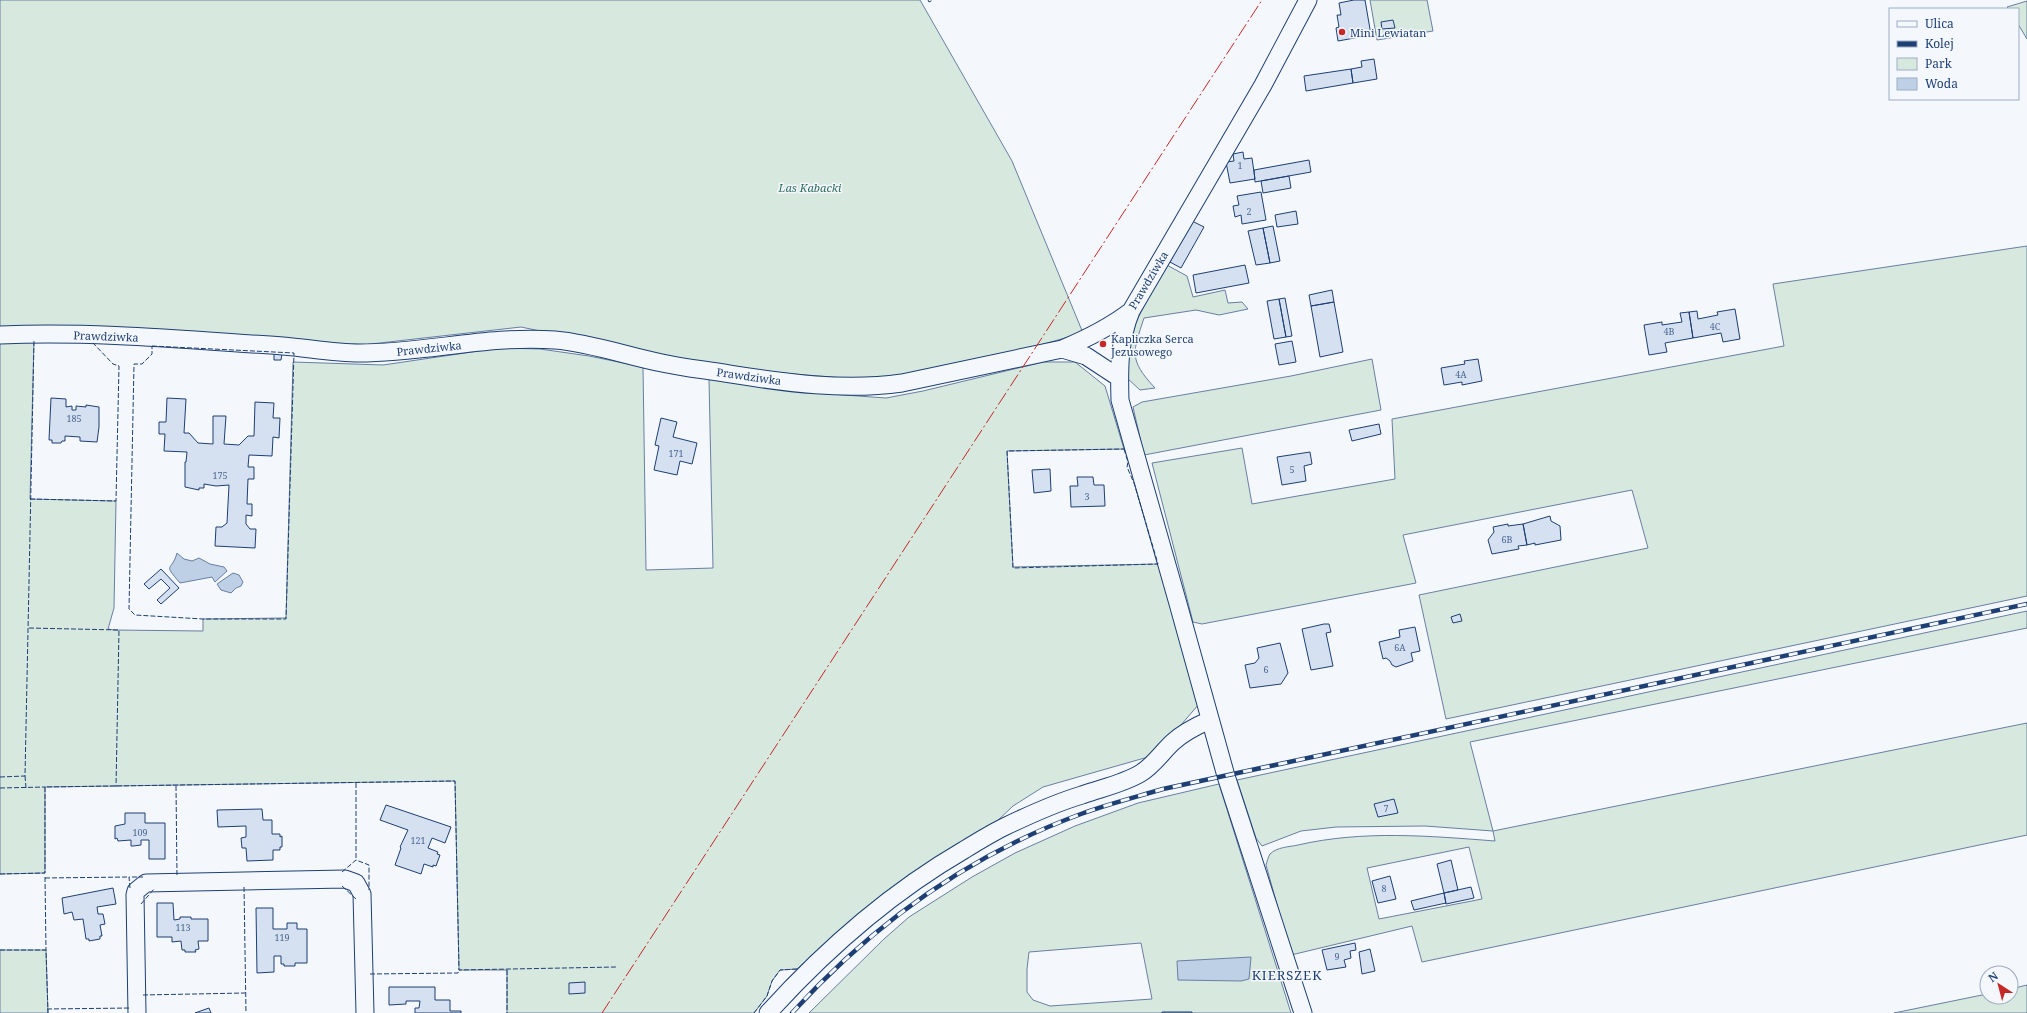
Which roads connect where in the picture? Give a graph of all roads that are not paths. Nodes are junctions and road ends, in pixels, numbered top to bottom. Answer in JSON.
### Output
{"nodes":[{"id":1,"x":1308,"y":0,"type":"edge"},
{"id":2,"x":1131,"y":310,"type":"junction"},
{"id":3,"x":0,"y":334,"type":"edge"},
{"id":4,"x":1062,"y":349,"type":"junction"},
{"id":5,"x":1118,"y":377,"type":"junction"},
{"id":6,"x":1210,"y":720,"type":"junction"},
{"id":7,"x":137,"y":1013,"type":"edge"},
{"id":8,"x":365,"y":1013,"type":"edge"},
{"id":9,"x":768,"y":1013,"type":"edge"},
{"id":10,"x":1304,"y":1013,"type":"edge"}],
"edges":[{"from":1,"to":2,"type":"street","name":"Prawdziwka"},
{"from":2,"to":4,"type":"street","name":"Prawdziwka"},
{"from":2,"to":5,"type":"street"},
{"from":3,"to":4,"type":"street","name":"Prawdziwka"},
{"from":4,"to":5,"type":"street"},
{"from":5,"to":6,"type":"street"},
{"from":6,"to":9,"type":"street"},
{"from":6,"to":10,"type":"street"},
{"from":7,"to":8,"type":"street"}]}
